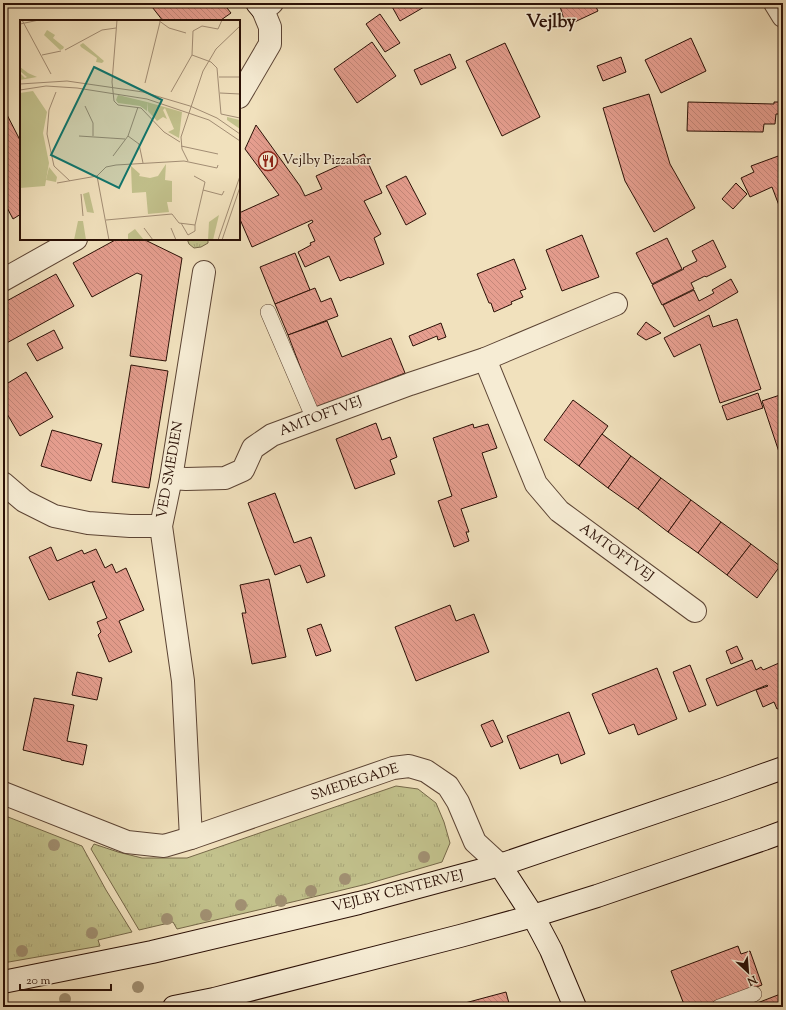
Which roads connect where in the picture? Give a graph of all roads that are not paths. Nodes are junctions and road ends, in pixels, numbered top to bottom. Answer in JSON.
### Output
{"nodes":[{"id":1,"x":775,"y":3,"type":"edge"},
{"id":2,"x":264,"y":5,"type":"edge"},
{"id":3,"x":783,"y":16,"type":"edge"},
{"id":4,"x":240,"y":95,"type":"edge"},
{"id":5,"x":74,"y":240,"type":"edge"},
{"id":6,"x":204,"y":272,"type":"dead end"},
{"id":7,"x":3,"y":280,"type":"edge"},
{"id":8,"x":616,"y":304,"type":"dead end"},
{"id":9,"x":268,"y":312,"type":"dead end"},
{"id":10,"x":485,"y":359,"type":"junction"},
{"id":11,"x":314,"y":420,"type":"junction"},
{"id":12,"x":171,"y":478,"type":"junction"},
{"id":13,"x":3,"y":483,"type":"edge"},
{"id":14,"x":161,"y":526,"type":"junction"},
{"id":15,"x":695,"y":611,"type":"dead end"},
{"id":16,"x":783,"y":768,"type":"edge"},
{"id":17,"x":3,"y":793,"type":"edge"},
{"id":18,"x":783,"y":832,"type":"edge"},
{"id":19,"x":191,"y":838,"type":"junction"},
{"id":20,"x":500,"y":866,"type":"junction"},
{"id":21,"x":533,"y":916,"type":"junction"},
{"id":22,"x":3,"y":982,"type":"edge"},
{"id":23,"x":754,"y":994,"type":"dead end"},
{"id":24,"x":174,"y":1007,"type":"edge"},
{"id":25,"x":575,"y":1007,"type":"edge"},
{"id":26,"x":719,"y":1007,"type":"edge"}],
"edges":[{"from":1,"to":3,"type":"street"},
{"from":2,"to":4,"type":"street"},
{"from":5,"to":7,"type":"street"},
{"from":6,"to":12,"type":"street","name":"VED SMEDIEN"},
{"from":8,"to":10,"type":"street","name":"AMTOFTVEJ"},
{"from":9,"to":11,"type":"lane"},
{"from":10,"to":11,"type":"street","name":"AMTOFTVEJ"},
{"from":10,"to":15,"type":"street","name":"AMTOFTVEJ"},
{"from":11,"to":12,"type":"street","name":"AMTOFTVEJ"},
{"from":12,"to":14,"type":"street","name":"VED SMEDIEN"},
{"from":13,"to":14,"type":"street","name":"VED SMEDIEN"},
{"from":14,"to":19,"type":"street"},
{"from":16,"to":20,"type":"street","name":"VEJLBY CENTERVEJ"},
{"from":17,"to":19,"type":"street","name":"SMEDEGADE"},
{"from":18,"to":21,"type":"street"},
{"from":19,"to":20,"type":"street","name":"SMEDEGADE"},
{"from":20,"to":21,"type":"street","name":"SMEDEGADE"},
{"from":20,"to":22,"type":"street","name":"VEJLBY CENTERVEJ"},
{"from":21,"to":24,"type":"street"},
{"from":21,"to":25,"type":"street","name":"SMEDEGADE"},
{"from":23,"to":26,"type":"lane"}]}
